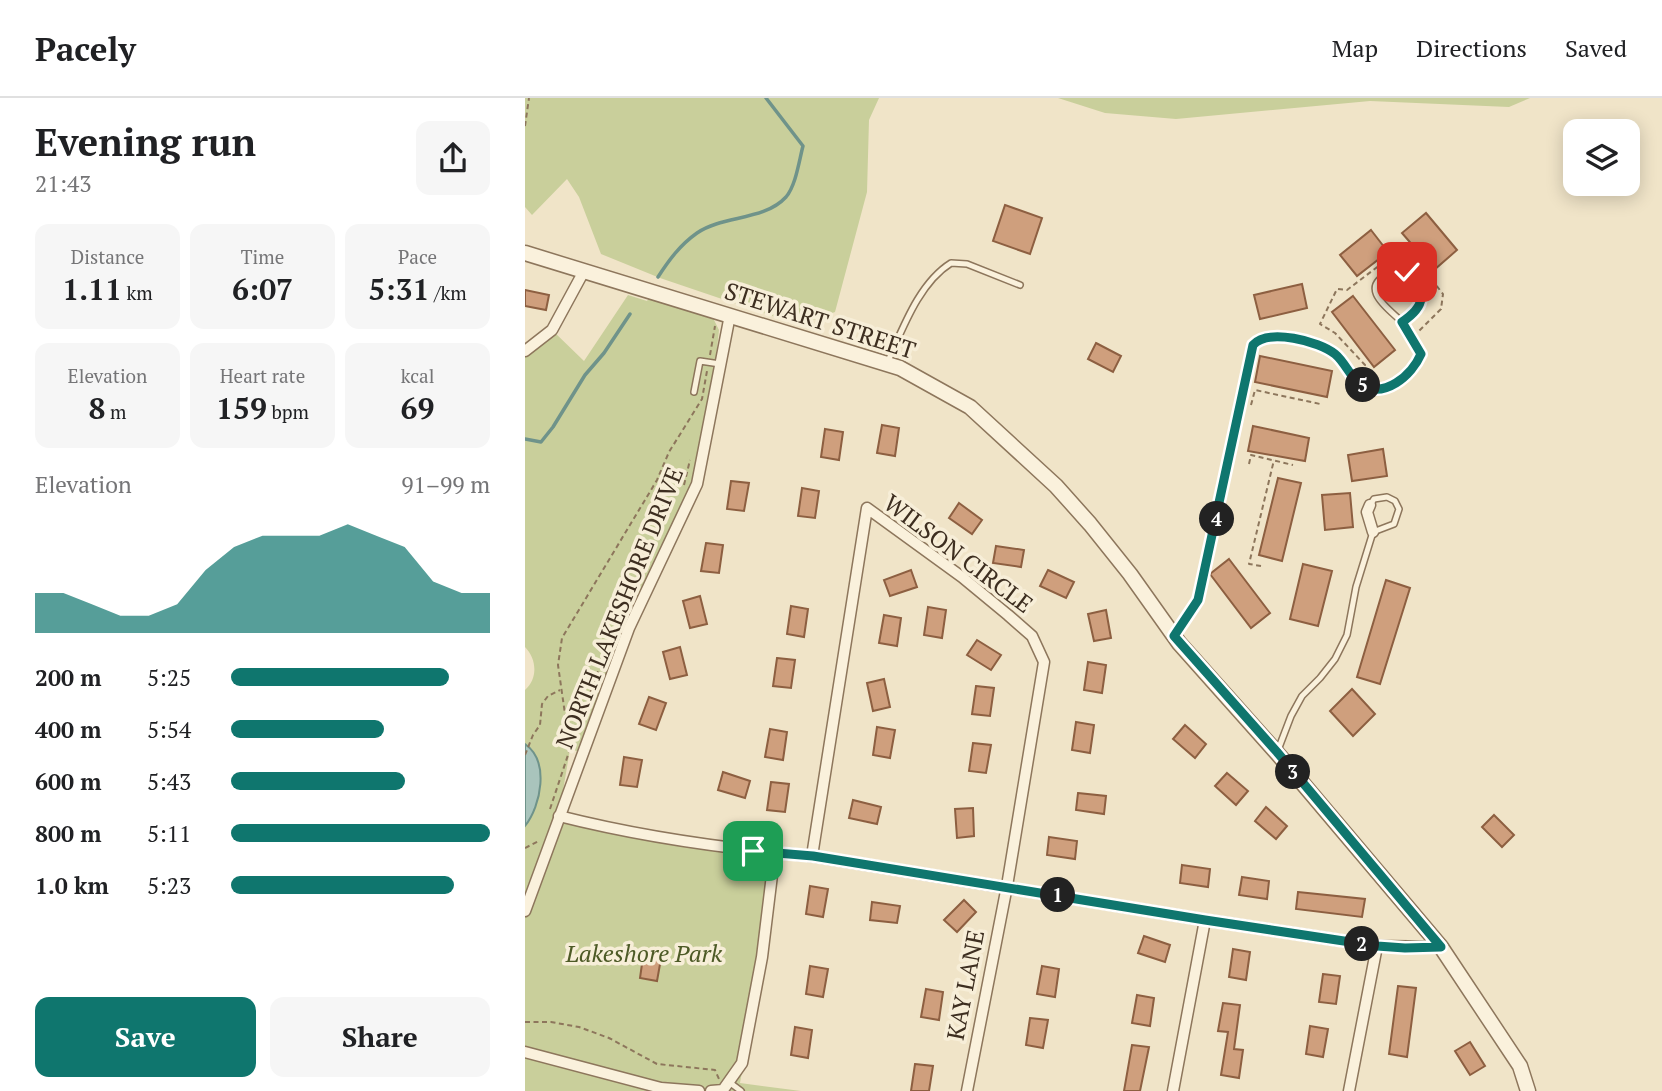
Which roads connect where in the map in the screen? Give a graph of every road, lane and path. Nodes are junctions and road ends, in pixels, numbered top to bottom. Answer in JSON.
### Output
{"nodes":[{"id":1,"x":529,"y":98,"type":"edge"},
{"id":2,"x":525,"y":126,"type":"edge"},
{"id":3,"x":525,"y":253,"type":"edge"},
{"id":4,"x":584,"y":271,"type":"junction"},
{"id":5,"x":1020,"y":285,"type":"dead end"},
{"id":6,"x":730,"y":315,"type":"junction"},
{"id":7,"x":715,"y":322,"type":"dead end"},
{"id":8,"x":1402,"y":322,"type":"junction"},
{"id":9,"x":1413,"y":337,"type":"junction"},
{"id":10,"x":525,"y":351,"type":"edge"},
{"id":11,"x":713,"y":363,"type":"junction"},
{"id":12,"x":886,"y":364,"type":"junction"},
{"id":13,"x":1353,"y":375,"type":"junction"},
{"id":14,"x":694,"y":392,"type":"dead end"},
{"id":15,"x":1320,"y":404,"type":"dead end"},
{"id":16,"x":1251,"y":405,"type":"dead end"},
{"id":17,"x":1274,"y":460,"type":"junction"},
{"id":18,"x":1249,"y":464,"type":"dead end"},
{"id":19,"x":1293,"y":465,"type":"dead end"},
{"id":20,"x":1370,"y":505,"type":"joint"},
{"id":21,"x":1373,"y":532,"type":"junction"},
{"id":22,"x":1261,"y":566,"type":"dead end"},
{"id":23,"x":1174,"y":636,"type":"junction"},
{"id":24,"x":561,"y":689,"type":"junction"},
{"id":25,"x":536,"y":720,"type":"dead end"},
{"id":26,"x":541,"y":720,"type":"junction"},
{"id":27,"x":1277,"y":752,"type":"junction"},
{"id":28,"x":525,"y":755,"type":"edge"},
{"id":29,"x":555,"y":813,"type":"junction"},
{"id":30,"x":525,"y":848,"type":"edge"},
{"id":31,"x":759,"y":851,"type":"junction"},
{"id":32,"x":536,"y":852,"type":"dead end"},
{"id":33,"x":813,"y":856,"type":"junction"},
{"id":34,"x":1007,"y":886,"type":"junction"},
{"id":35,"x":525,"y":911,"type":"edge"},
{"id":36,"x":1205,"y":920,"type":"junction"},
{"id":37,"x":1377,"y":946,"type":"junction"},
{"id":38,"x":1441,"y":947,"type":"junction"},
{"id":39,"x":525,"y":1022,"type":"edge"},
{"id":40,"x":525,"y":1052,"type":"edge"},
{"id":41,"x":726,"y":1086,"type":"edge"},
{"id":42,"x":699,"y":1091,"type":"edge"},
{"id":43,"x":711,"y":1091,"type":"edge"},
{"id":44,"x":741,"y":1091,"type":"edge"},
{"id":45,"x":967,"y":1091,"type":"edge"},
{"id":46,"x":1173,"y":1091,"type":"edge"},
{"id":47,"x":1349,"y":1091,"type":"edge"},
{"id":48,"x":1528,"y":1091,"type":"edge"}],
"edges":[{"from":1,"to":2,"type":"path"},
{"from":3,"to":4,"type":"street","name":"STEWART STREET"},
{"from":4,"to":6,"type":"street","name":"STEWART STREET"},
{"from":4,"to":10,"type":"street"},
{"from":5,"to":12,"type":"lane"},
{"from":6,"to":11,"type":"street","name":"NORTH LAKESHORE DRIVE"},
{"from":6,"to":12,"type":"street","name":"STEWART STREET"},
{"from":7,"to":11,"type":"path"},
{"from":8,"to":8,"type":"lane"},
{"from":8,"to":9,"type":"lane"},
{"from":9,"to":13,"type":"lane"},
{"from":9,"to":13,"type":"path"},
{"from":11,"to":14,"type":"lane"},
{"from":11,"to":24,"type":"path"},
{"from":11,"to":29,"type":"street","name":"NORTH LAKESHORE DRIVE"},
{"from":12,"to":23,"type":"street","name":"STEWART STREET"},
{"from":13,"to":23,"type":"lane"},
{"from":15,"to":16,"type":"path"},
{"from":17,"to":18,"type":"path"},
{"from":17,"to":19,"type":"path"},
{"from":17,"to":22,"type":"path"},
{"from":20,"to":21,"type":"street"},
{"from":20,"to":21,"type":"lane"},
{"from":21,"to":27,"type":"lane"},
{"from":23,"to":27,"type":"street","name":"STEWART STREET"},
{"from":24,"to":26,"type":"path"},
{"from":24,"to":29,"type":"path"},
{"from":25,"to":26,"type":"path"},
{"from":26,"to":28,"type":"path"},
{"from":27,"to":38,"type":"street","name":"STEWART STREET"},
{"from":29,"to":31,"type":"street"},
{"from":29,"to":35,"type":"street","name":"NORTH LAKESHORE DRIVE"},
{"from":30,"to":32,"type":"path"},
{"from":31,"to":33,"type":"street"},
{"from":31,"to":41,"type":"street"},
{"from":33,"to":34,"type":"street"},
{"from":33,"to":34,"type":"street","name":"WILSON CIRCLE"},
{"from":34,"to":36,"type":"street"},
{"from":34,"to":45,"type":"street","name":"KAY LANE"},
{"from":36,"to":37,"type":"street"},
{"from":36,"to":46,"type":"street"},
{"from":37,"to":38,"type":"street"},
{"from":37,"to":47,"type":"street"},
{"from":38,"to":48,"type":"street","name":"STEWART STREET"},
{"from":39,"to":41,"type":"path"},
{"from":40,"to":42,"type":"street"},
{"from":41,"to":43,"type":"street"},
{"from":41,"to":44,"type":"lane"}]}
